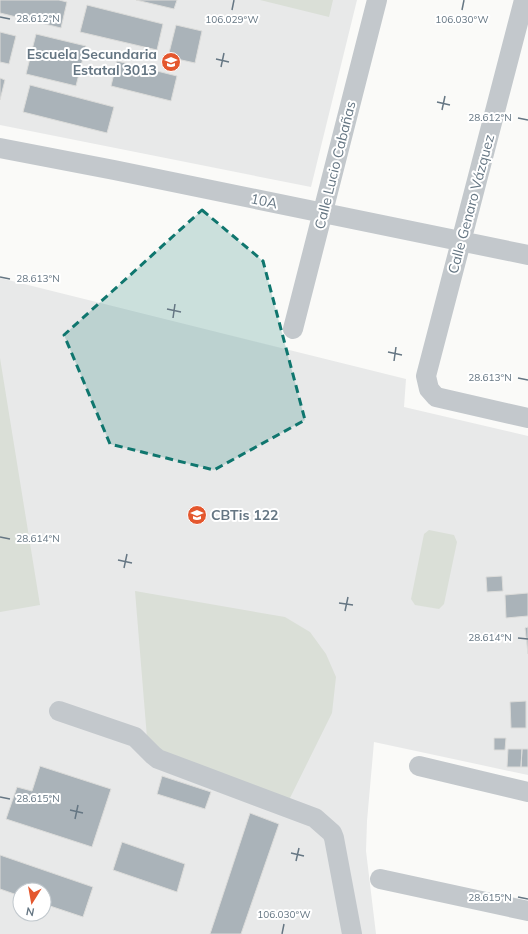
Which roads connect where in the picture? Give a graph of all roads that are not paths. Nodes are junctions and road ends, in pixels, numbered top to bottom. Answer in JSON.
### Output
{"nodes":[{"id":1,"x":377,"y":0,"type":"edge"},
{"id":2,"x":524,"y":0,"type":"edge"},
{"id":3,"x":0,"y":148,"type":"edge"},
{"id":4,"x":323,"y":214,"type":"junction"},
{"id":5,"x":462,"y":241,"type":"junction"},
{"id":6,"x":528,"y":255,"type":"edge"},
{"id":7,"x":293,"y":329,"type":"dead end"},
{"id":8,"x":528,"y":418,"type":"edge"},
{"id":9,"x":59,"y":711,"type":"dead end"},
{"id":10,"x":418,"y":766,"type":"dead end"},
{"id":11,"x":528,"y":792,"type":"edge"},
{"id":12,"x":380,"y":879,"type":"dead end"},
{"id":13,"x":528,"y":911,"type":"edge"},
{"id":14,"x":352,"y":934,"type":"edge"}],
"edges":[{"from":1,"to":4,"type":"street","name":"Calle Lucio Cabañas"},
{"from":2,"to":5,"type":"street","name":"Calle Genaro Vázquez"},
{"from":3,"to":4,"type":"street","name":"10A"},
{"from":4,"to":5,"type":"street","name":"10A"},
{"from":4,"to":7,"type":"street","name":"Calle Lucio Cabañas"},
{"from":5,"to":6,"type":"street","name":"10A"},
{"from":5,"to":8,"type":"street","name":"Calle Genaro Vázquez"},
{"from":9,"to":14,"type":"street"},
{"from":10,"to":11,"type":"street"},
{"from":12,"to":13,"type":"street"}]}
